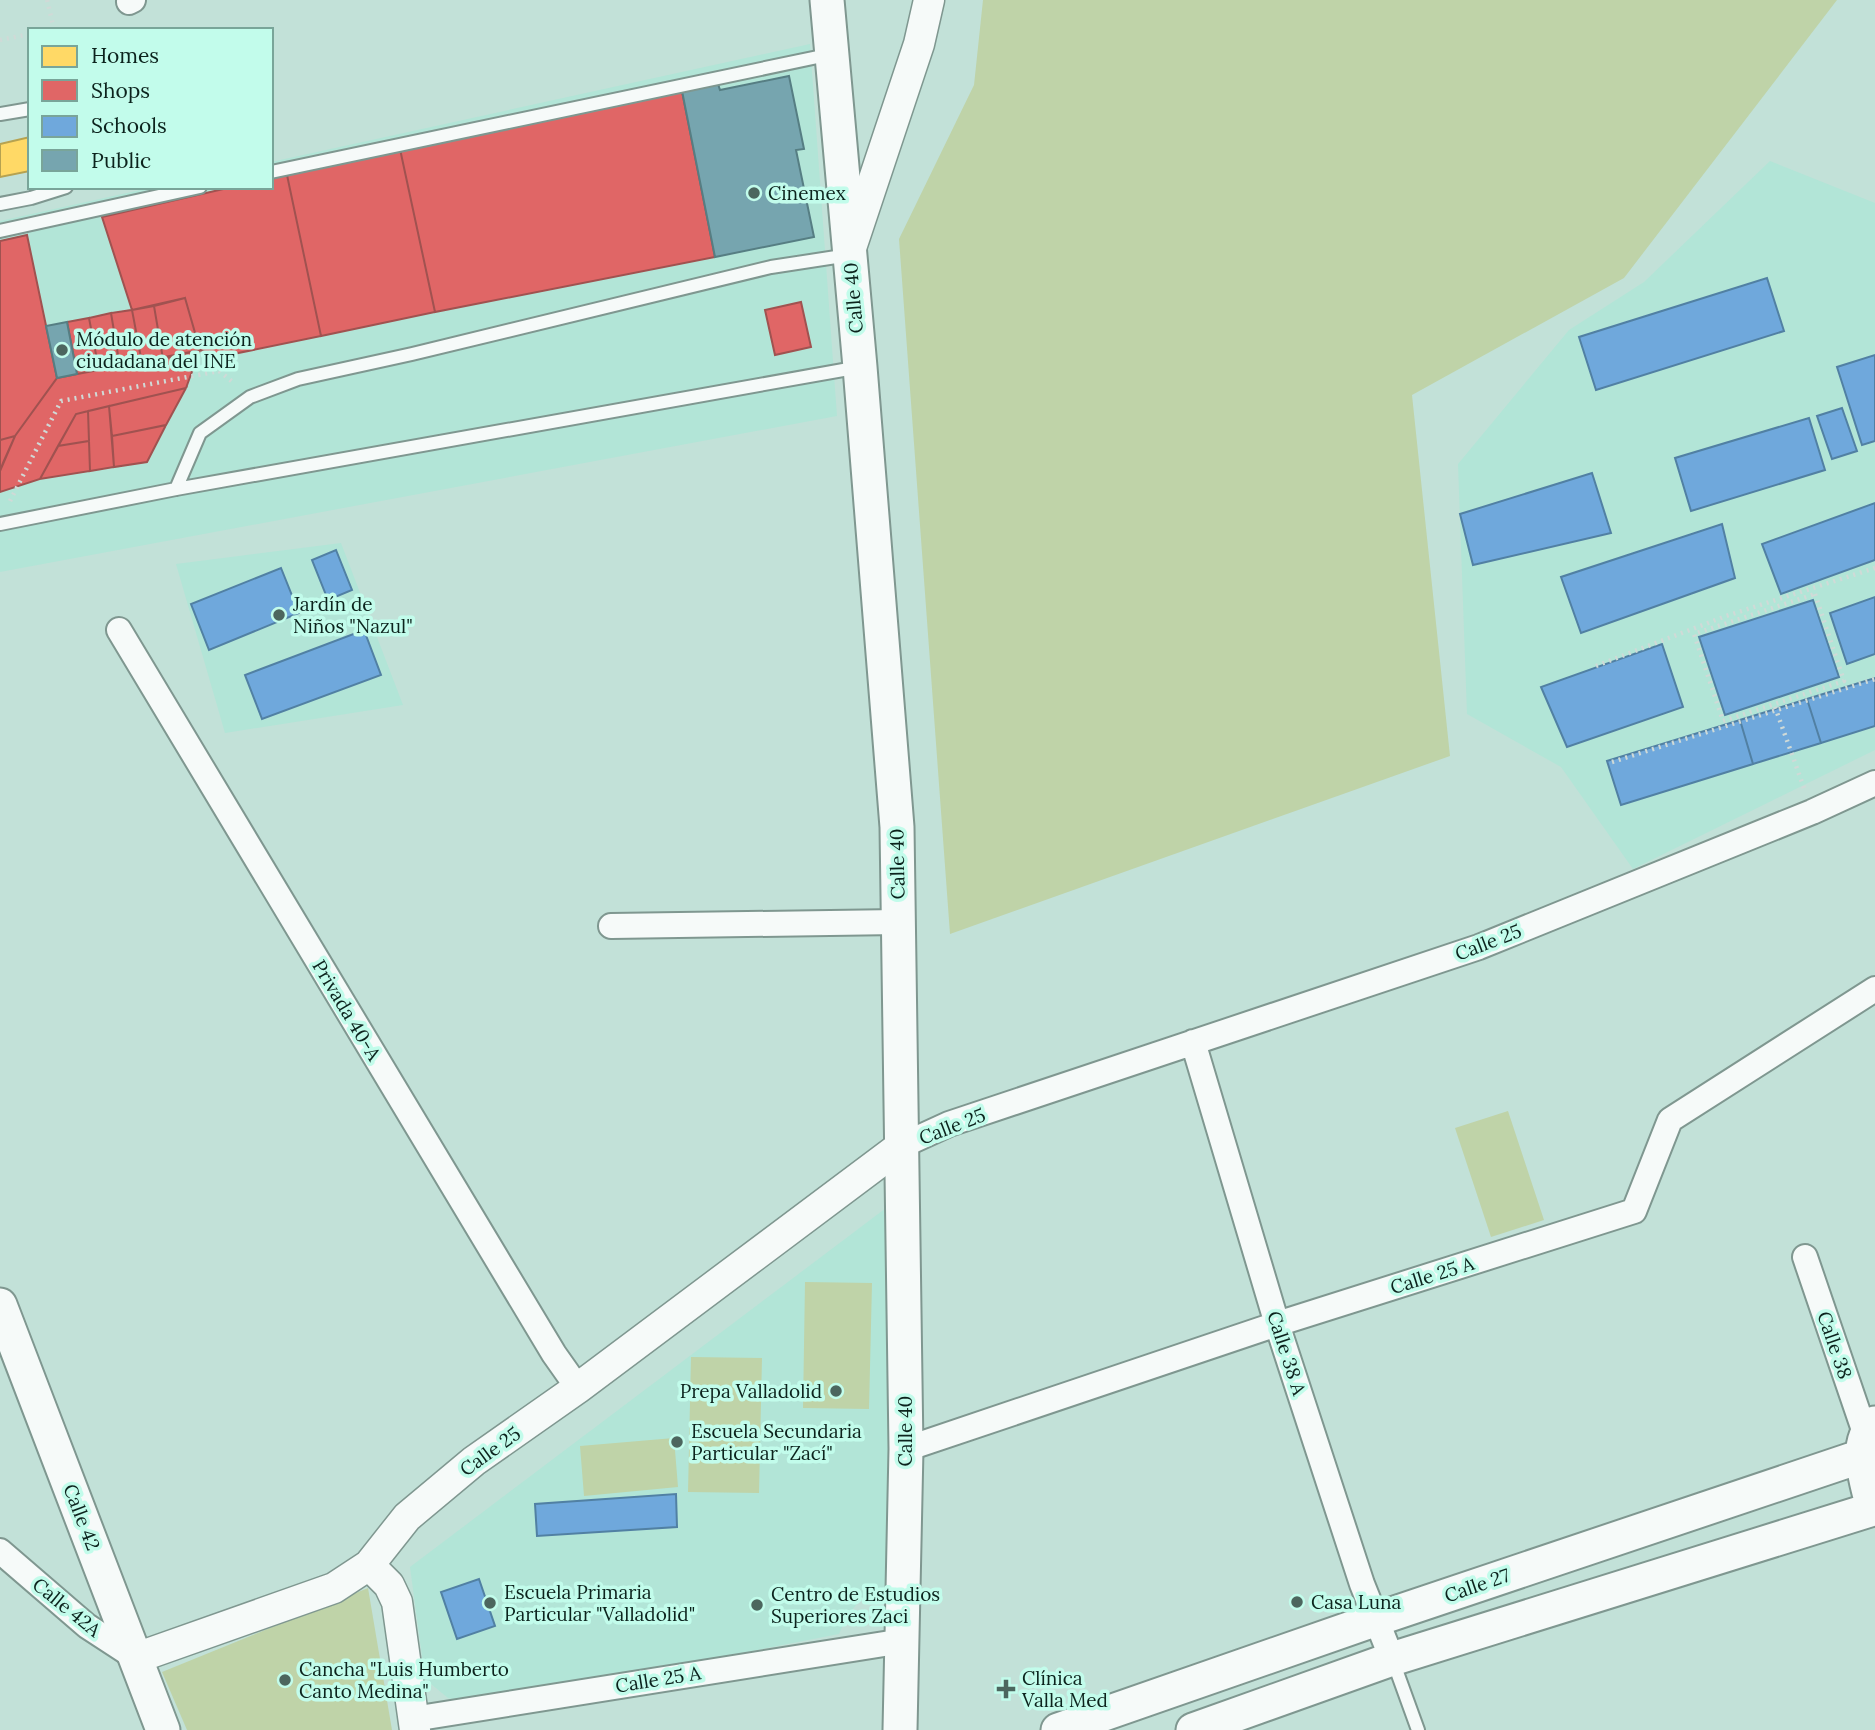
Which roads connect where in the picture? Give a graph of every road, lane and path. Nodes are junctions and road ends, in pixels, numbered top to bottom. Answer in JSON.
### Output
{"nodes":[{"id":1,"x":47,"y":0,"type":"edge"},
{"id":2,"x":827,"y":0,"type":"edge"},
{"id":3,"x":929,"y":0,"type":"edge"},
{"id":4,"x":54,"y":28,"type":"edge"},
{"id":5,"x":28,"y":34,"type":"edge"},
{"id":6,"x":0,"y":40,"type":"edge"},
{"id":7,"x":832,"y":53,"type":"junction"},
{"id":8,"x":28,"y":109,"type":"edge"},
{"id":9,"x":0,"y":114,"type":"edge"},
{"id":10,"x":273,"y":172,"type":"edge"},
{"id":11,"x":60,"y":189,"type":"edge"},
{"id":12,"x":191,"y":189,"type":"edge"},
{"id":13,"x":0,"y":204,"type":"edge"},
{"id":14,"x":0,"y":231,"type":"edge"},
{"id":15,"x":849,"y":255,"type":"junction"},
{"id":16,"x":860,"y":367,"type":"junction"},
{"id":17,"x":219,"y":371,"type":"dead end"},
{"id":18,"x":176,"y":489,"type":"junction"},
{"id":19,"x":13,"y":492,"type":"dead end"},
{"id":20,"x":0,"y":524,"type":"edge"},
{"id":21,"x":1875,"y":568,"type":"edge"},
{"id":22,"x":119,"y":630,"type":"dead end"},
{"id":23,"x":1597,"y":666,"type":"dead end"},
{"id":24,"x":1875,"y":679,"type":"edge"},
{"id":25,"x":1774,"y":704,"type":"junction"},
{"id":26,"x":1776,"y":710,"type":"junction"},
{"id":27,"x":1612,"y":762,"type":"dead end"},
{"id":28,"x":1875,"y":783,"type":"edge"},
{"id":29,"x":1812,"y":812,"type":"junction"},
{"id":30,"x":898,"y":922,"type":"junction"},
{"id":31,"x":611,"y":926,"type":"dead end"},
{"id":32,"x":1875,"y":989,"type":"edge"},
{"id":33,"x":1193,"y":1042,"type":"junction"},
{"id":34,"x":901,"y":1146,"type":"junction"},
{"id":35,"x":1805,"y":1258,"type":"dead end"},
{"id":36,"x":0,"y":1305,"type":"edge"},
{"id":37,"x":1277,"y":1324,"type":"junction"},
{"id":38,"x":578,"y":1388,"type":"junction"},
{"id":39,"x":1867,"y":1438,"type":"edge"},
{"id":40,"x":906,"y":1449,"type":"junction"},
{"id":41,"x":1874,"y":1512,"type":"edge"},
{"id":42,"x":0,"y":1551,"type":"edge"},
{"id":43,"x":369,"y":1565,"type":"junction"},
{"id":44,"x":1377,"y":1619,"type":"junction"},
{"id":45,"x":903,"y":1641,"type":"junction"},
{"id":46,"x":136,"y":1658,"type":"junction"},
{"id":47,"x":1392,"y":1659,"type":"junction"},
{"id":48,"x":414,"y":1725,"type":"edge"},
{"id":49,"x":163,"y":1730,"type":"edge"},
{"id":50,"x":900,"y":1730,"type":"edge"},
{"id":51,"x":1058,"y":1730,"type":"edge"},
{"id":52,"x":1193,"y":1730,"type":"edge"},
{"id":53,"x":1419,"y":1730,"type":"edge"}],
"edges":[{"from":1,"to":4,"type":"path"},
{"from":2,"to":7,"type":"main road","name":"Calle 40"},
{"from":3,"to":15,"type":"street"},
{"from":5,"to":6,"type":"path"},
{"from":7,"to":10,"type":"lane"},
{"from":7,"to":15,"type":"main road","name":"Calle 40"},
{"from":8,"to":9,"type":"lane"},
{"from":11,"to":13,"type":"lane"},
{"from":12,"to":14,"type":"lane"},
{"from":15,"to":16,"type":"main road","name":"Calle 40"},
{"from":15,"to":18,"type":"lane"},
{"from":16,"to":18,"type":"lane"},
{"from":16,"to":30,"type":"main road","name":"Calle 40"},
{"from":17,"to":19,"type":"path"},
{"from":18,"to":20,"type":"lane"},
{"from":21,"to":23,"type":"path"},
{"from":22,"to":38,"type":"street","name":"Privada 40-A"},
{"from":24,"to":26,"type":"path"},
{"from":25,"to":25,"type":"path"},
{"from":25,"to":26,"type":"path"},
{"from":26,"to":27,"type":"path"},
{"from":26,"to":29,"type":"path"},
{"from":28,"to":29,"type":"street","name":"Calle 25"},
{"from":29,"to":33,"type":"street","name":"Calle 25"},
{"from":30,"to":31,"type":"street"},
{"from":30,"to":34,"type":"main road","name":"Calle 40"},
{"from":32,"to":37,"type":"street","name":"Calle 25 A"},
{"from":33,"to":34,"type":"street","name":"Calle 25"},
{"from":33,"to":37,"type":"street","name":"Calle 38 A"},
{"from":34,"to":38,"type":"street","name":"Calle 25"},
{"from":34,"to":40,"type":"main road","name":"Calle 40"},
{"from":35,"to":39,"type":"street","name":"Calle 38"},
{"from":36,"to":46,"type":"main road","name":"Calle 42"},
{"from":37,"to":40,"type":"street","name":"Calle 25 A"},
{"from":37,"to":44,"type":"street","name":"Calle 38 A"},
{"from":38,"to":43,"type":"street","name":"Calle 25"},
{"from":39,"to":41,"type":"main road","name":"Calle 38"},
{"from":39,"to":44,"type":"main road","name":"Calle 27"},
{"from":40,"to":45,"type":"main road","name":"Calle 40"},
{"from":41,"to":47,"type":"main road"},
{"from":42,"to":46,"type":"street","name":"Calle 42A"},
{"from":43,"to":46,"type":"street","name":"Calle 25"},
{"from":43,"to":48,"type":"street"},
{"from":44,"to":47,"type":"street","name":"Calle 38 A"},
{"from":44,"to":51,"type":"main road","name":"Calle 27"},
{"from":45,"to":48,"type":"street","name":"Calle 25 A"},
{"from":45,"to":50,"type":"main road","name":"Calle 40"},
{"from":46,"to":49,"type":"main road","name":"Calle 42"},
{"from":47,"to":52,"type":"main road"},
{"from":47,"to":53,"type":"lane"}]}
